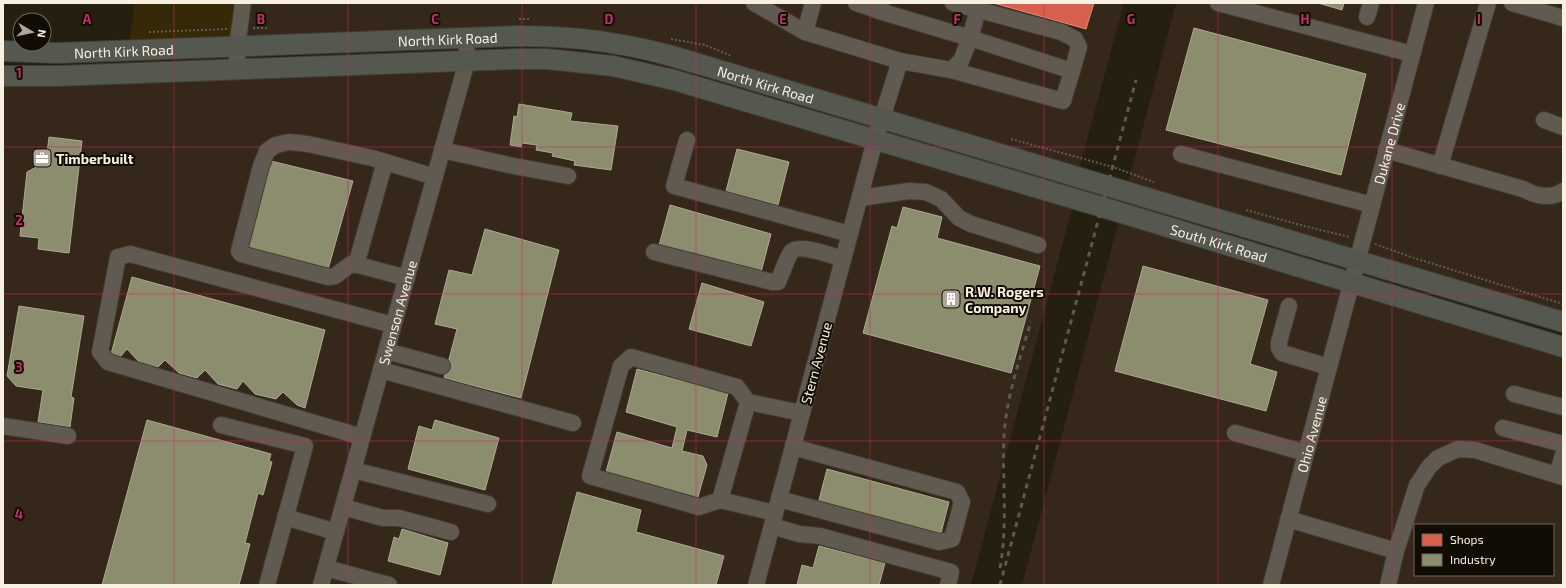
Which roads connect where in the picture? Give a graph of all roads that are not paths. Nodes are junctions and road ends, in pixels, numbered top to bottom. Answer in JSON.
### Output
{"nodes":[{"id":1,"x":243,"y":3,"type":"edge"},
{"id":2,"x":754,"y":3,"type":"edge"},
{"id":3,"x":813,"y":3,"type":"edge"},
{"id":4,"x":856,"y":3,"type":"edge"},
{"id":5,"x":953,"y":3,"type":"edge"},
{"id":6,"x":1218,"y":3,"type":"edge"},
{"id":7,"x":1426,"y":3,"type":"edge"},
{"id":8,"x":1488,"y":3,"type":"edge"},
{"id":9,"x":1512,"y":3,"type":"edge"},
{"id":10,"x":880,"y":7,"type":"edge"},
{"id":11,"x":978,"y":10,"type":"junction"},
{"id":12,"x":1563,"y":18,"type":"edge"},
{"id":13,"x":805,"y":32,"type":"junction"},
{"id":14,"x":466,"y":38,"type":"junction"},
{"id":15,"x":970,"y":38,"type":"junction"},
{"id":16,"x":237,"y":46,"type":"junction"},
{"id":17,"x":3,"y":51,"type":"edge"},
{"id":18,"x":1412,"y":54,"type":"junction"},
{"id":19,"x":467,"y":61,"type":"junction"},
{"id":20,"x":900,"y":61,"type":"junction"},
{"id":21,"x":237,"y":69,"type":"junction"},
{"id":22,"x":951,"y":70,"type":"junction"},
{"id":23,"x":1072,"y":71,"type":"junction"},
{"id":24,"x":3,"y":76,"type":"edge"},
{"id":25,"x":882,"y":119,"type":"junction"},
{"id":26,"x":1544,"y":120,"type":"dead end"},
{"id":27,"x":1563,"y":127,"type":"edge"},
{"id":28,"x":687,"y":140,"type":"dead end"},
{"id":29,"x":875,"y":140,"type":"junction"},
{"id":30,"x":442,"y":150,"type":"junction"},
{"id":31,"x":1386,"y":150,"type":"junction"},
{"id":32,"x":1181,"y":154,"type":"dead end"},
{"id":33,"x":385,"y":162,"type":"junction"},
{"id":34,"x":1440,"y":166,"type":"junction"},
{"id":35,"x":568,"y":176,"type":"dead end"},
{"id":36,"x":434,"y":177,"type":"junction"},
{"id":37,"x":1563,"y":191,"type":"edge"},
{"id":38,"x":860,"y":198,"type":"junction"},
{"id":39,"x":1372,"y":206,"type":"junction"},
{"id":40,"x":850,"y":234,"type":"junction"},
{"id":41,"x":1038,"y":245,"type":"dead end"},
{"id":42,"x":654,"y":252,"type":"dead end"},
{"id":43,"x":843,"y":259,"type":"junction"},
{"id":44,"x":1358,"y":260,"type":"junction"},
{"id":45,"x":356,"y":265,"type":"junction"},
{"id":46,"x":407,"y":278,"type":"junction"},
{"id":47,"x":1351,"y":283,"type":"junction"},
{"id":48,"x":1289,"y":306,"type":"dead end"},
{"id":49,"x":1563,"y":322,"type":"edge"},
{"id":50,"x":394,"y":325,"type":"junction"},
{"id":51,"x":1563,"y":347,"type":"edge"},
{"id":52,"x":386,"y":351,"type":"junction"},
{"id":53,"x":442,"y":366,"type":"dead end"},
{"id":54,"x":1329,"y":367,"type":"junction"},
{"id":55,"x":381,"y":370,"type":"junction"},
{"id":56,"x":1514,"y":394,"type":"dead end"},
{"id":57,"x":748,"y":402,"type":"junction"},
{"id":58,"x":1563,"y":407,"type":"edge"},
{"id":59,"x":802,"y":413,"type":"junction"},
{"id":60,"x":573,"y":423,"type":"dead end"},
{"id":61,"x":221,"y":425,"type":"dead end"},
{"id":62,"x":3,"y":426,"type":"edge"},
{"id":63,"x":1503,"y":428,"type":"dead end"},
{"id":64,"x":1235,"y":433,"type":"dead end"},
{"id":65,"x":68,"y":436,"type":"dead end"},
{"id":66,"x":362,"y":437,"type":"junction"},
{"id":67,"x":1563,"y":444,"type":"edge"},
{"id":68,"x":793,"y":447,"type":"junction"},
{"id":69,"x":1306,"y":453,"type":"junction"},
{"id":70,"x":1563,"y":455,"type":"edge"},
{"id":71,"x":353,"y":470,"type":"junction"},
{"id":72,"x":1560,"y":476,"type":"edge"},
{"id":73,"x":720,"y":500,"type":"junction"},
{"id":74,"x":488,"y":504,"type":"dead end"},
{"id":75,"x":343,"y":507,"type":"junction"},
{"id":76,"x":775,"y":513,"type":"junction"},
{"id":77,"x":285,"y":517,"type":"junction"},
{"id":78,"x":1288,"y":519,"type":"junction"},
{"id":79,"x":336,"y":532,"type":"junction"},
{"id":80,"x":452,"y":532,"type":"dead end"},
{"id":81,"x":1396,"y":551,"type":"junction"},
{"id":82,"x":326,"y":568,"type":"junction"},
{"id":83,"x":267,"y":585,"type":"edge"},
{"id":84,"x":321,"y":585,"type":"edge"},
{"id":85,"x":389,"y":585,"type":"edge"},
{"id":86,"x":756,"y":585,"type":"edge"},
{"id":87,"x":948,"y":585,"type":"edge"},
{"id":88,"x":1271,"y":585,"type":"edge"},
{"id":89,"x":1388,"y":585,"type":"edge"}],
"edges":[{"from":1,"to":16,"type":"street"},
{"from":2,"to":13,"type":"street"},
{"from":3,"to":13,"type":"street"},
{"from":4,"to":10,"type":"street"},
{"from":5,"to":11,"type":"street"},
{"from":6,"to":18,"type":"street"},
{"from":7,"to":18,"type":"street","name":"Dukane Drive"},
{"from":8,"to":34,"type":"street"},
{"from":9,"to":12,"type":"street"},
{"from":10,"to":15,"type":"street"},
{"from":11,"to":15,"type":"street"},
{"from":11,"to":23,"type":"street"},
{"from":13,"to":20,"type":"street"},
{"from":14,"to":16,"type":"main road","name":"North Kirk Road"},
{"from":14,"to":19,"type":"street","name":"Swenson Avenue"},
{"from":14,"to":25,"type":"main road","name":"North Kirk Road"},
{"from":15,"to":22,"type":"street"},
{"from":15,"to":23,"type":"street"},
{"from":16,"to":17,"type":"main road","name":"North Kirk Road"},
{"from":16,"to":21,"type":"street"},
{"from":18,"to":31,"type":"street","name":"Dukane Drive"},
{"from":19,"to":21,"type":"main road","name":"North Kirk Road"},
{"from":19,"to":29,"type":"main road","name":"North Kirk Road"},
{"from":19,"to":30,"type":"street","name":"Swenson Avenue"},
{"from":20,"to":22,"type":"street"},
{"from":20,"to":25,"type":"street","name":"Stern Avenue"},
{"from":21,"to":24,"type":"main road","name":"North Kirk Road"},
{"from":22,"to":23,"type":"street"},
{"from":25,"to":29,"type":"street","name":"Stern Avenue"},
{"from":25,"to":44,"type":"main road","name":"South Kirk Road"},
{"from":26,"to":27,"type":"street"},
{"from":28,"to":40,"type":"street"},
{"from":29,"to":38,"type":"street","name":"Stern Avenue"},
{"from":29,"to":47,"type":"main road","name":"South Kirk Road"},
{"from":30,"to":35,"type":"street"},
{"from":30,"to":36,"type":"street","name":"Swenson Avenue"},
{"from":31,"to":34,"type":"street"},
{"from":31,"to":39,"type":"street","name":"Dukane Drive"},
{"from":32,"to":39,"type":"street"},
{"from":33,"to":36,"type":"street"},
{"from":33,"to":45,"type":"street"},
{"from":33,"to":45,"type":"street"},
{"from":34,"to":37,"type":"street"},
{"from":36,"to":46,"type":"street","name":"Swenson Avenue"},
{"from":38,"to":40,"type":"street","name":"Stern Avenue"},
{"from":38,"to":41,"type":"street"},
{"from":39,"to":44,"type":"street","name":"Dukane Drive"},
{"from":40,"to":43,"type":"street","name":"Stern Avenue"},
{"from":42,"to":43,"type":"street"},
{"from":43,"to":59,"type":"street","name":"Stern Avenue"},
{"from":44,"to":47,"type":"street","name":"Dukane Drive"},
{"from":44,"to":49,"type":"main road","name":"South Kirk Road"},
{"from":45,"to":46,"type":"street"},
{"from":46,"to":50,"type":"street","name":"Swenson Avenue"},
{"from":47,"to":51,"type":"main road","name":"South Kirk Road"},
{"from":47,"to":54,"type":"street","name":"Ohio Avenue"},
{"from":48,"to":54,"type":"street"},
{"from":50,"to":52,"type":"street","name":"Swenson Avenue"},
{"from":50,"to":66,"type":"street"},
{"from":52,"to":53,"type":"street"},
{"from":52,"to":55,"type":"street","name":"Swenson Avenue"},
{"from":54,"to":69,"type":"street","name":"Ohio Avenue"},
{"from":55,"to":60,"type":"street"},
{"from":55,"to":66,"type":"street","name":"Swenson Avenue"},
{"from":56,"to":58,"type":"street"},
{"from":57,"to":59,"type":"street"},
{"from":57,"to":73,"type":"street"},
{"from":57,"to":73,"type":"street"},
{"from":59,"to":68,"type":"street","name":"Stern Avenue"},
{"from":61,"to":77,"type":"street"},
{"from":62,"to":65,"type":"street"},
{"from":63,"to":67,"type":"street"},
{"from":64,"to":69,"type":"street"},
{"from":66,"to":71,"type":"street","name":"Swenson Avenue"},
{"from":68,"to":76,"type":"street","name":"Stern Avenue"},
{"from":68,"to":76,"type":"street"},
{"from":69,"to":78,"type":"street","name":"Ohio Avenue"},
{"from":70,"to":72,"type":"street"},
{"from":71,"to":74,"type":"street"},
{"from":71,"to":75,"type":"street","name":"Swenson Avenue"},
{"from":72,"to":81,"type":"street"},
{"from":73,"to":76,"type":"street"},
{"from":75,"to":79,"type":"street","name":"Swenson Avenue"},
{"from":75,"to":80,"type":"street"},
{"from":76,"to":86,"type":"street","name":"Stern Avenue"},
{"from":76,"to":87,"type":"street"},
{"from":77,"to":79,"type":"street"},
{"from":77,"to":83,"type":"street"},
{"from":78,"to":81,"type":"street"},
{"from":78,"to":88,"type":"street","name":"Ohio Avenue"},
{"from":79,"to":82,"type":"street","name":"Swenson Avenue"},
{"from":81,"to":89,"type":"street"},
{"from":82,"to":84,"type":"street","name":"Swenson Avenue"},
{"from":82,"to":85,"type":"street"}]}
